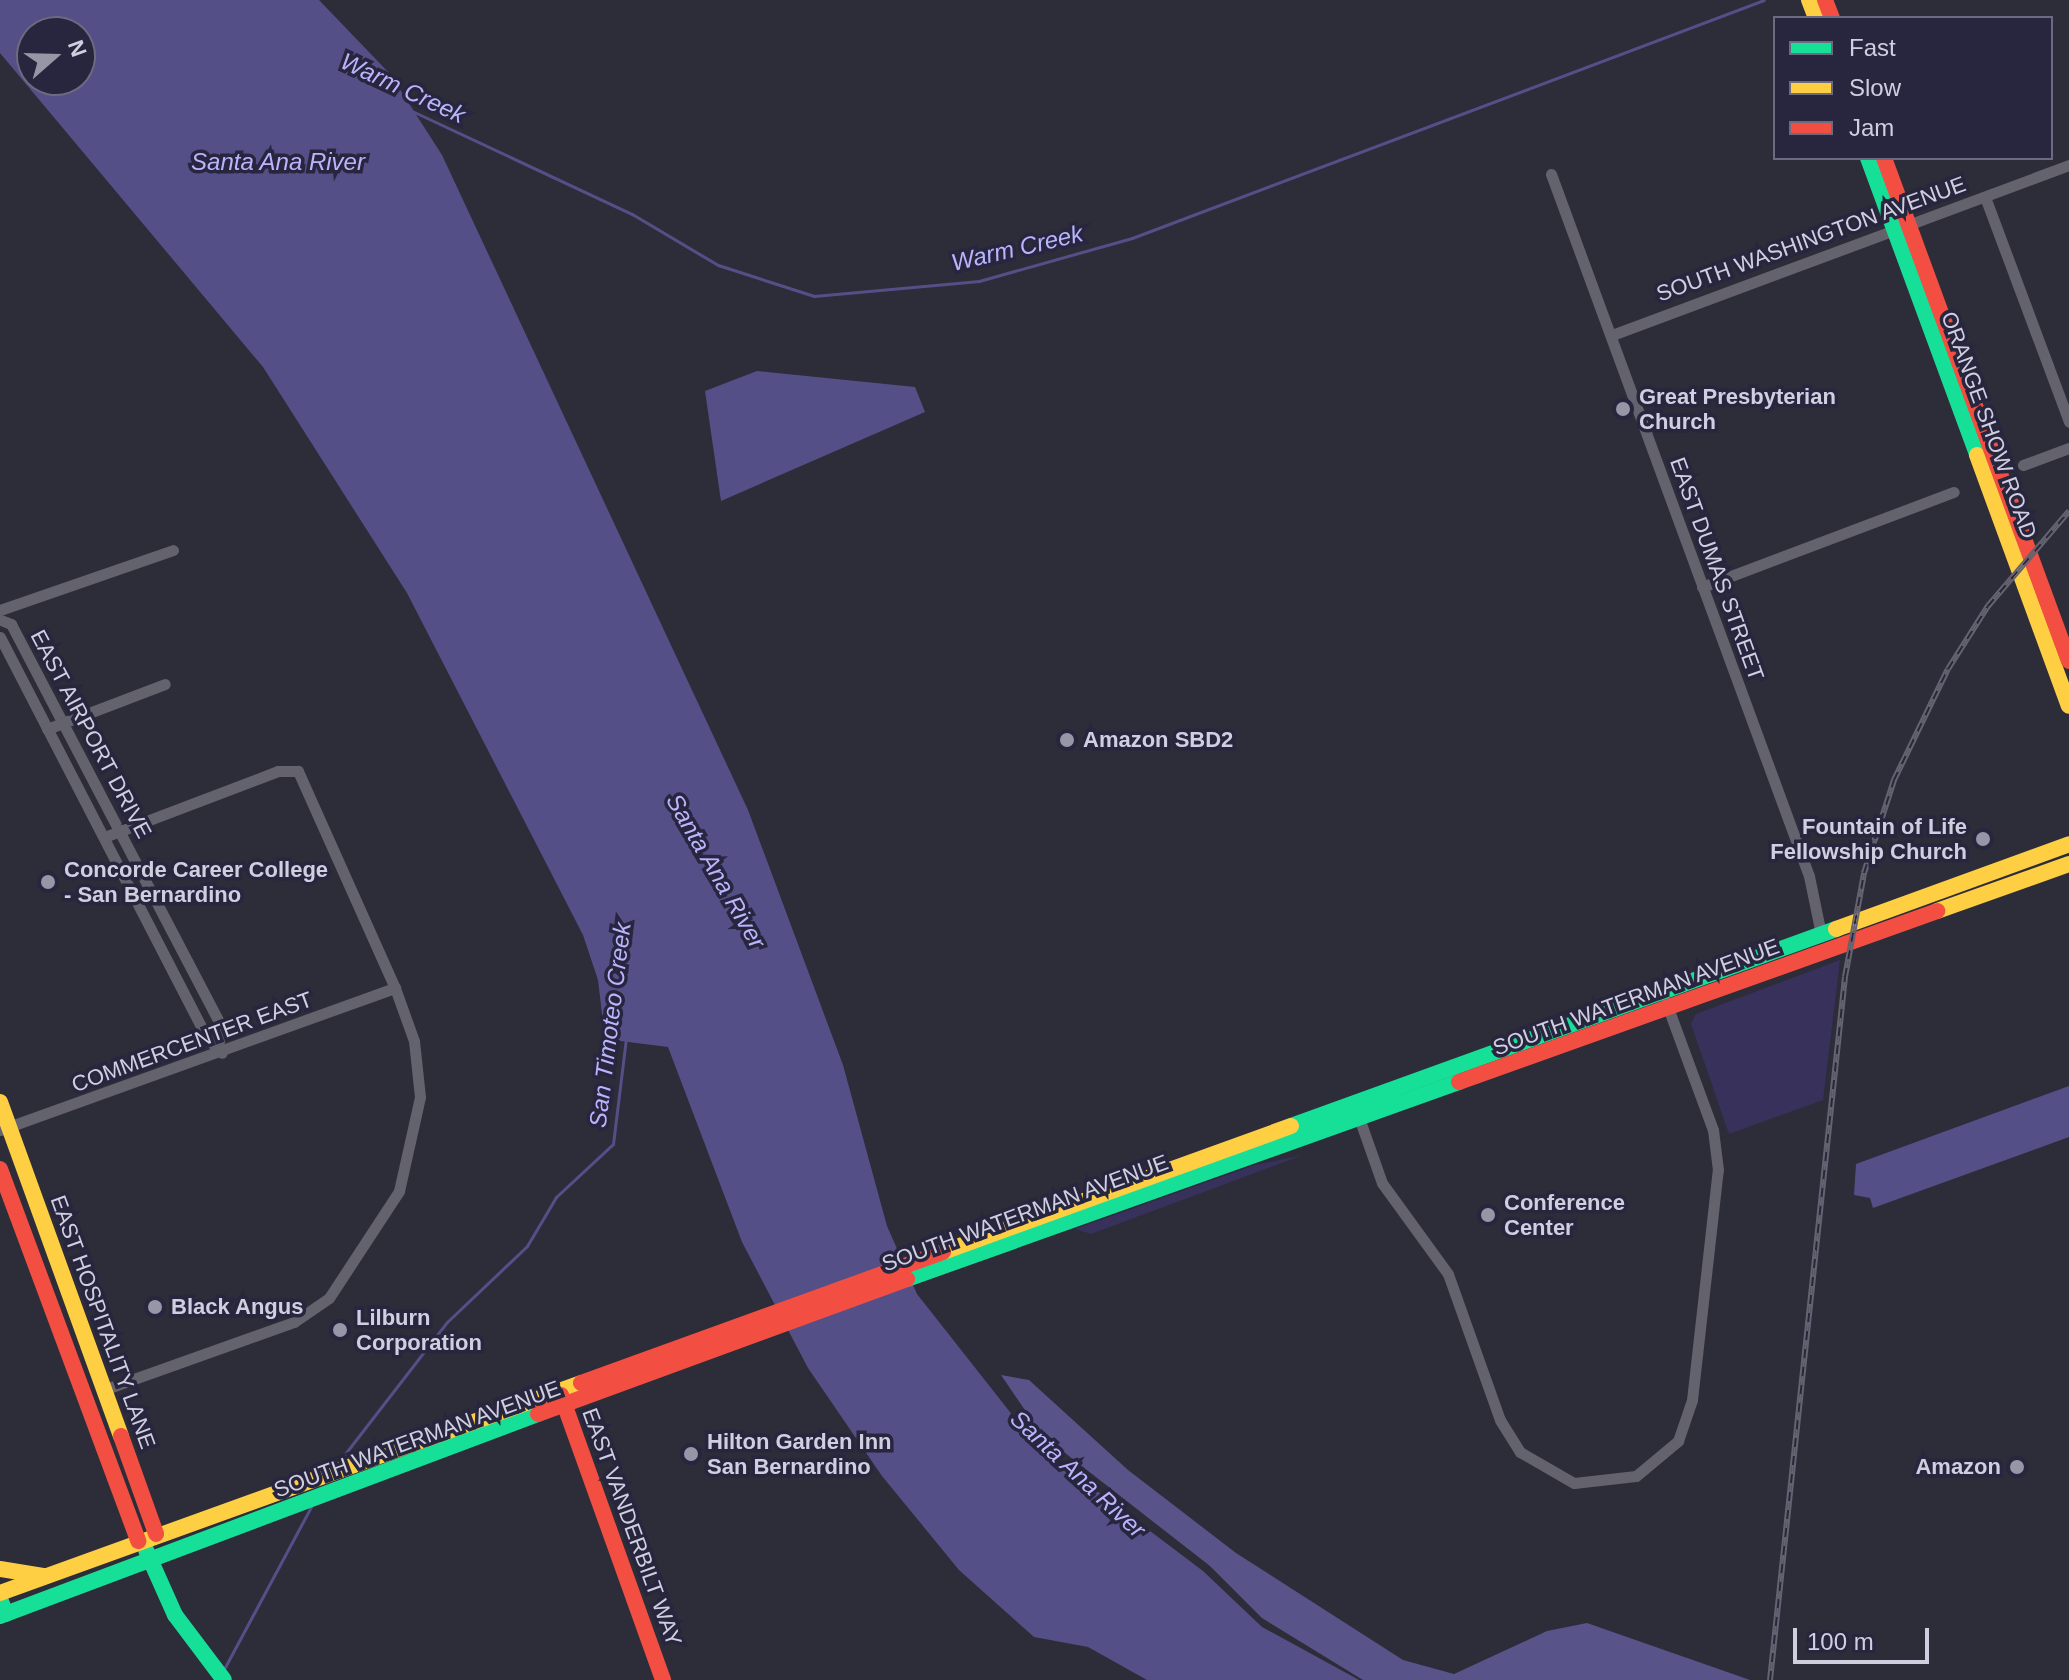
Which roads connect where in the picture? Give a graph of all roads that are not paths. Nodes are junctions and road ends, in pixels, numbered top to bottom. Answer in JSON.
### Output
{"nodes":[{"id":1,"x":1869,"y":160,"type":"edge"},
{"id":2,"x":1885,"y":160,"type":"edge"},
{"id":3,"x":2069,"y":165,"type":"edge"},
{"id":4,"x":1551,"y":174,"type":"dead end"},
{"id":5,"x":1985,"y":197,"type":"junction"},
{"id":6,"x":1902,"y":227,"type":"junction"},
{"id":7,"x":1612,"y":335,"type":"junction"},
{"id":8,"x":2069,"y":422,"type":"edge"},
{"id":9,"x":2069,"y":448,"type":"edge"},
{"id":10,"x":2023,"y":465,"type":"dead end"},
{"id":11,"x":1954,"y":492,"type":"dead end"},
{"id":12,"x":173,"y":550,"type":"dead end"},
{"id":13,"x":1702,"y":587,"type":"junction"},
{"id":14,"x":0,"y":610,"type":"edge"},
{"id":15,"x":0,"y":619,"type":"edge"},
{"id":16,"x":0,"y":637,"type":"edge"},
{"id":17,"x":2069,"y":661,"type":"edge"},
{"id":18,"x":165,"y":684,"type":"dead end"},
{"id":19,"x":2069,"y":706,"type":"edge"},
{"id":20,"x":62,"y":723,"type":"junction"},
{"id":21,"x":47,"y":729,"type":"junction"},
{"id":22,"x":119,"y":831,"type":"junction"},
{"id":23,"x":104,"y":837,"type":"junction"},
{"id":24,"x":2069,"y":844,"type":"edge"},
{"id":25,"x":2069,"y":864,"type":"edge"},
{"id":26,"x":1821,"y":934,"type":"junction"},
{"id":27,"x":395,"y":988,"type":"junction"},
{"id":28,"x":1663,"y":994,"type":"junction"},
{"id":29,"x":1668,"y":1011,"type":"junction"},
{"id":30,"x":220,"y":1049,"type":"junction"},
{"id":31,"x":0,"y":1102,"type":"edge"},
{"id":32,"x":1356,"y":1111,"type":"junction"},
{"id":33,"x":5,"y":1129,"type":"edge"},
{"id":34,"x":0,"y":1169,"type":"edge"},
{"id":35,"x":768,"y":1322,"type":"junction"},
{"id":36,"x":103,"y":1390,"type":"junction"},
{"id":37,"x":559,"y":1390,"type":"junction"},
{"id":38,"x":565,"y":1408,"type":"junction"},
{"id":39,"x":156,"y":1534,"type":"junction"},
{"id":40,"x":138,"y":1541,"type":"junction"},
{"id":41,"x":154,"y":1559,"type":"junction"},
{"id":42,"x":0,"y":1569,"type":"edge"},
{"id":43,"x":44,"y":1576,"type":"junction"},
{"id":44,"x":1,"y":1606,"type":"edge"},
{"id":45,"x":224,"y":1680,"type":"edge"},
{"id":46,"x":663,"y":1680,"type":"edge"}],
"edges":[{"from":1,"to":6,"type":"main road","name":"ORANGE SHOW ROAD"},
{"from":2,"to":6,"type":"main road","name":"ORANGE SHOW ROAD"},
{"from":3,"to":5,"type":"street","name":"SOUTH WASHINGTON AVENUE"},
{"from":4,"to":7,"type":"street","name":"EAST DUMAS STREET"},
{"from":5,"to":6,"type":"street","name":"SOUTH WASHINGTON AVENUE"},
{"from":5,"to":8,"type":"street"},
{"from":6,"to":7,"type":"street","name":"SOUTH WASHINGTON AVENUE"},
{"from":6,"to":17,"type":"main road","name":"ORANGE SHOW ROAD"},
{"from":6,"to":19,"type":"main road","name":"ORANGE SHOW ROAD"},
{"from":7,"to":13,"type":"street","name":"EAST DUMAS STREET"},
{"from":9,"to":10,"type":"street"},
{"from":11,"to":13,"type":"street"},
{"from":12,"to":14,"type":"street"},
{"from":13,"to":26,"type":"street","name":"EAST DUMAS STREET"},
{"from":15,"to":20,"type":"street","name":"EAST AIRPORT DRIVE"},
{"from":16,"to":21,"type":"street","name":"EAST AIRPORT DRIVE"},
{"from":18,"to":20,"type":"street"},
{"from":20,"to":21,"type":"street"},
{"from":20,"to":22,"type":"street","name":"EAST AIRPORT DRIVE"},
{"from":21,"to":23,"type":"street","name":"EAST AIRPORT DRIVE"},
{"from":22,"to":23,"type":"street"},
{"from":22,"to":27,"type":"street"},
{"from":22,"to":30,"type":"street","name":"EAST AIRPORT DRIVE"},
{"from":23,"to":30,"type":"street","name":"EAST AIRPORT DRIVE"},
{"from":24,"to":26,"type":"main road","name":"SOUTH WATERMAN AVENUE"},
{"from":25,"to":29,"type":"main road","name":"SOUTH WATERMAN AVENUE"},
{"from":26,"to":28,"type":"main road","name":"SOUTH WATERMAN AVENUE"},
{"from":27,"to":30,"type":"street","name":"COMMERCENTER EAST"},
{"from":27,"to":36,"type":"street"},
{"from":28,"to":29,"type":"street"},
{"from":28,"to":32,"type":"main road","name":"SOUTH WATERMAN AVENUE"},
{"from":29,"to":32,"type":"main road","name":"SOUTH WATERMAN AVENUE"},
{"from":29,"to":32,"type":"street"},
{"from":30,"to":33,"type":"street","name":"COMMERCENTER EAST"},
{"from":31,"to":33,"type":"main road","name":"EAST HOSPITALITY LANE"},
{"from":32,"to":35,"type":"main road","name":"SOUTH WATERMAN AVENUE"},
{"from":33,"to":36,"type":"main road","name":"EAST HOSPITALITY LANE"},
{"from":34,"to":40,"type":"main road","name":"EAST HOSPITALITY LANE"},
{"from":35,"to":37,"type":"main road","name":"SOUTH WATERMAN AVENUE"},
{"from":35,"to":38,"type":"main road","name":"SOUTH WATERMAN AVENUE"},
{"from":36,"to":39,"type":"main road","name":"EAST HOSPITALITY LANE"},
{"from":37,"to":38,"type":"main road","name":"EAST VANDERBILT WAY"},
{"from":37,"to":39,"type":"main road","name":"SOUTH WATERMAN AVENUE"},
{"from":38,"to":41,"type":"main road","name":"SOUTH WATERMAN AVENUE"},
{"from":38,"to":46,"type":"main road","name":"EAST VANDERBILT WAY"},
{"from":39,"to":40,"type":"main road","name":"SOUTH WATERMAN AVENUE"},
{"from":39,"to":41,"type":"main road","name":"EAST HOSPITALITY LANE"},
{"from":40,"to":41,"type":"main road","name":"EAST HOSPITALITY LANE"},
{"from":40,"to":43,"type":"main road","name":"SOUTH WATERMAN AVENUE"},
{"from":41,"to":44,"type":"main road","name":"SOUTH WATERMAN AVENUE"},
{"from":41,"to":45,"type":"main road","name":"EAST HOSPITALITY LANE"},
{"from":42,"to":43,"type":"main road"},
{"from":43,"to":44,"type":"main road","name":"SOUTH WATERMAN AVENUE"}]}
